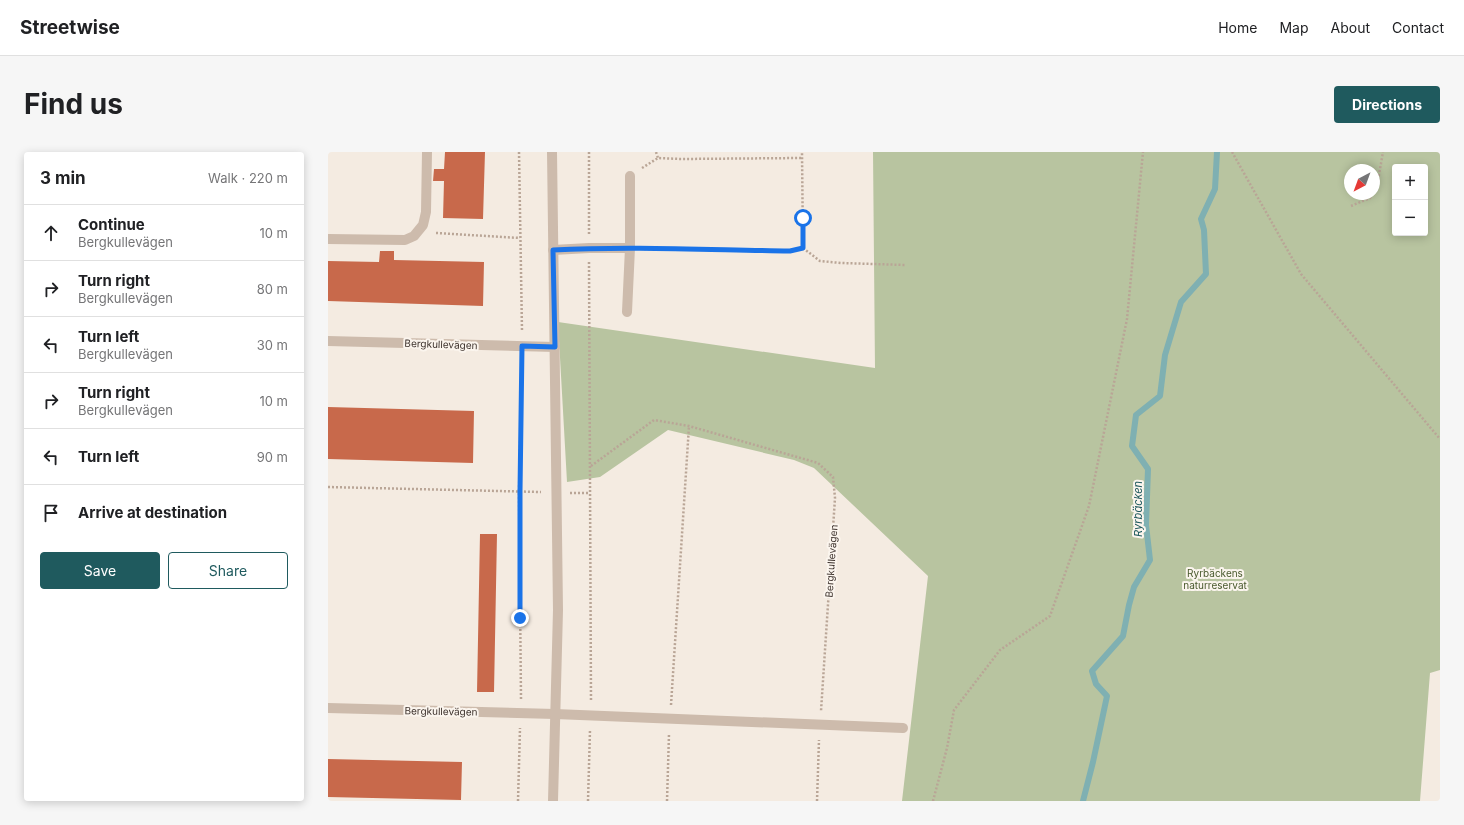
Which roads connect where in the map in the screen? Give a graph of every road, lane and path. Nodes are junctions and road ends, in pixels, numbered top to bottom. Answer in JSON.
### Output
{"nodes":[{"id":1,"x":427,"y":152,"type":"edge"},
{"id":2,"x":519,"y":152,"type":"edge"},
{"id":3,"x":552,"y":152,"type":"edge"},
{"id":4,"x":589,"y":152,"type":"edge"},
{"id":5,"x":656,"y":152,"type":"edge"},
{"id":6,"x":802,"y":152,"type":"edge"},
{"id":7,"x":1143,"y":152,"type":"edge"},
{"id":8,"x":1232,"y":152,"type":"edge"},
{"id":9,"x":1383,"y":152,"type":"edge"},
{"id":10,"x":658,"y":158,"type":"junction"},
{"id":11,"x":802,"y":158,"type":"junction"},
{"id":12,"x":1380,"y":169,"type":"edge"},
{"id":13,"x":630,"y":176,"type":"joint"},
{"id":14,"x":1366,"y":200,"type":"edge"},
{"id":15,"x":1352,"y":206,"type":"dead end"},
{"id":16,"x":418,"y":232,"type":"junction"},
{"id":17,"x":520,"y":238,"type":"junction"},
{"id":18,"x":328,"y":239,"type":"edge"},
{"id":19,"x":589,"y":248,"type":"junction"},
{"id":20,"x":630,"y":248,"type":"junction"},
{"id":21,"x":803,"y":248,"type":"junction"},
{"id":22,"x":553,"y":250,"type":"junction"},
{"id":23,"x":906,"y":265,"type":"dead end"},
{"id":24,"x":627,"y":312,"type":"dead end"},
{"id":25,"x":328,"y":341,"type":"edge"},
{"id":26,"x":522,"y":346,"type":"junction"},
{"id":27,"x":555,"y":347,"type":"junction"},
{"id":28,"x":688,"y":426,"type":"junction"},
{"id":29,"x":1440,"y":439,"type":"edge"},
{"id":30,"x":590,"y":466,"type":"junction"},
{"id":31,"x":328,"y":487,"type":"edge"},
{"id":32,"x":520,"y":491,"type":"junction"},
{"id":33,"x":557,"y":493,"type":"junction"},
{"id":34,"x":590,"y":493,"type":"junction"},
{"id":35,"x":328,"y":708,"type":"edge"},
{"id":36,"x":521,"y":713,"type":"junction"},
{"id":37,"x":555,"y":714,"type":"junction"},
{"id":38,"x":591,"y":716,"type":"junction"},
{"id":39,"x":670,"y":719,"type":"junction"},
{"id":40,"x":820,"y":725,"type":"junction"},
{"id":41,"x":903,"y":728,"type":"dead end"},
{"id":42,"x":518,"y":801,"type":"edge"},
{"id":43,"x":553,"y":801,"type":"edge"},
{"id":44,"x":588,"y":801,"type":"edge"},
{"id":45,"x":667,"y":801,"type":"edge"},
{"id":46,"x":817,"y":801,"type":"edge"},
{"id":47,"x":934,"y":801,"type":"edge"}],
"edges":[{"from":1,"to":16,"type":"street"},
{"from":2,"to":17,"type":"path"},
{"from":3,"to":22,"type":"street"},
{"from":4,"to":19,"type":"path"},
{"from":5,"to":10,"type":"path"},
{"from":6,"to":11,"type":"path"},
{"from":7,"to":47,"type":"path"},
{"from":8,"to":29,"type":"path"},
{"from":9,"to":12,"type":"path"},
{"from":10,"to":11,"type":"path"},
{"from":10,"to":13,"type":"path"},
{"from":11,"to":21,"type":"path"},
{"from":13,"to":20,"type":"street"},
{"from":14,"to":15,"type":"path"},
{"from":16,"to":17,"type":"path"},
{"from":16,"to":18,"type":"street"},
{"from":17,"to":26,"type":"path"},
{"from":19,"to":20,"type":"street"},
{"from":19,"to":22,"type":"street"},
{"from":19,"to":30,"type":"path"},
{"from":20,"to":21,"type":"path"},
{"from":20,"to":24,"type":"street"},
{"from":21,"to":23,"type":"path"},
{"from":22,"to":27,"type":"street"},
{"from":25,"to":26,"type":"street","name":"Bergkullevägen"},
{"from":26,"to":27,"type":"street","name":"Bergkullevägen"},
{"from":26,"to":32,"type":"path"},
{"from":27,"to":33,"type":"street"},
{"from":28,"to":30,"type":"path","name":"Bergkullevägen"},
{"from":28,"to":39,"type":"path"},
{"from":28,"to":40,"type":"path","name":"Bergkullevägen"},
{"from":30,"to":34,"type":"path"},
{"from":31,"to":32,"type":"path"},
{"from":32,"to":33,"type":"path"},
{"from":32,"to":36,"type":"path"},
{"from":33,"to":34,"type":"path"},
{"from":33,"to":37,"type":"street"},
{"from":34,"to":38,"type":"path"},
{"from":35,"to":36,"type":"street","name":"Bergkullevägen"},
{"from":36,"to":37,"type":"street","name":"Bergkullevägen"},
{"from":36,"to":42,"type":"path"},
{"from":37,"to":38,"type":"street","name":"Bergkullevägen"},
{"from":37,"to":43,"type":"street"},
{"from":38,"to":39,"type":"street","name":"Bergkullevägen"},
{"from":38,"to":44,"type":"path"},
{"from":39,"to":40,"type":"street","name":"Bergkullevägen"},
{"from":39,"to":45,"type":"path"},
{"from":40,"to":41,"type":"street","name":"Bergkullevägen"},
{"from":40,"to":46,"type":"path","name":"Bergkullevägen"}]}
